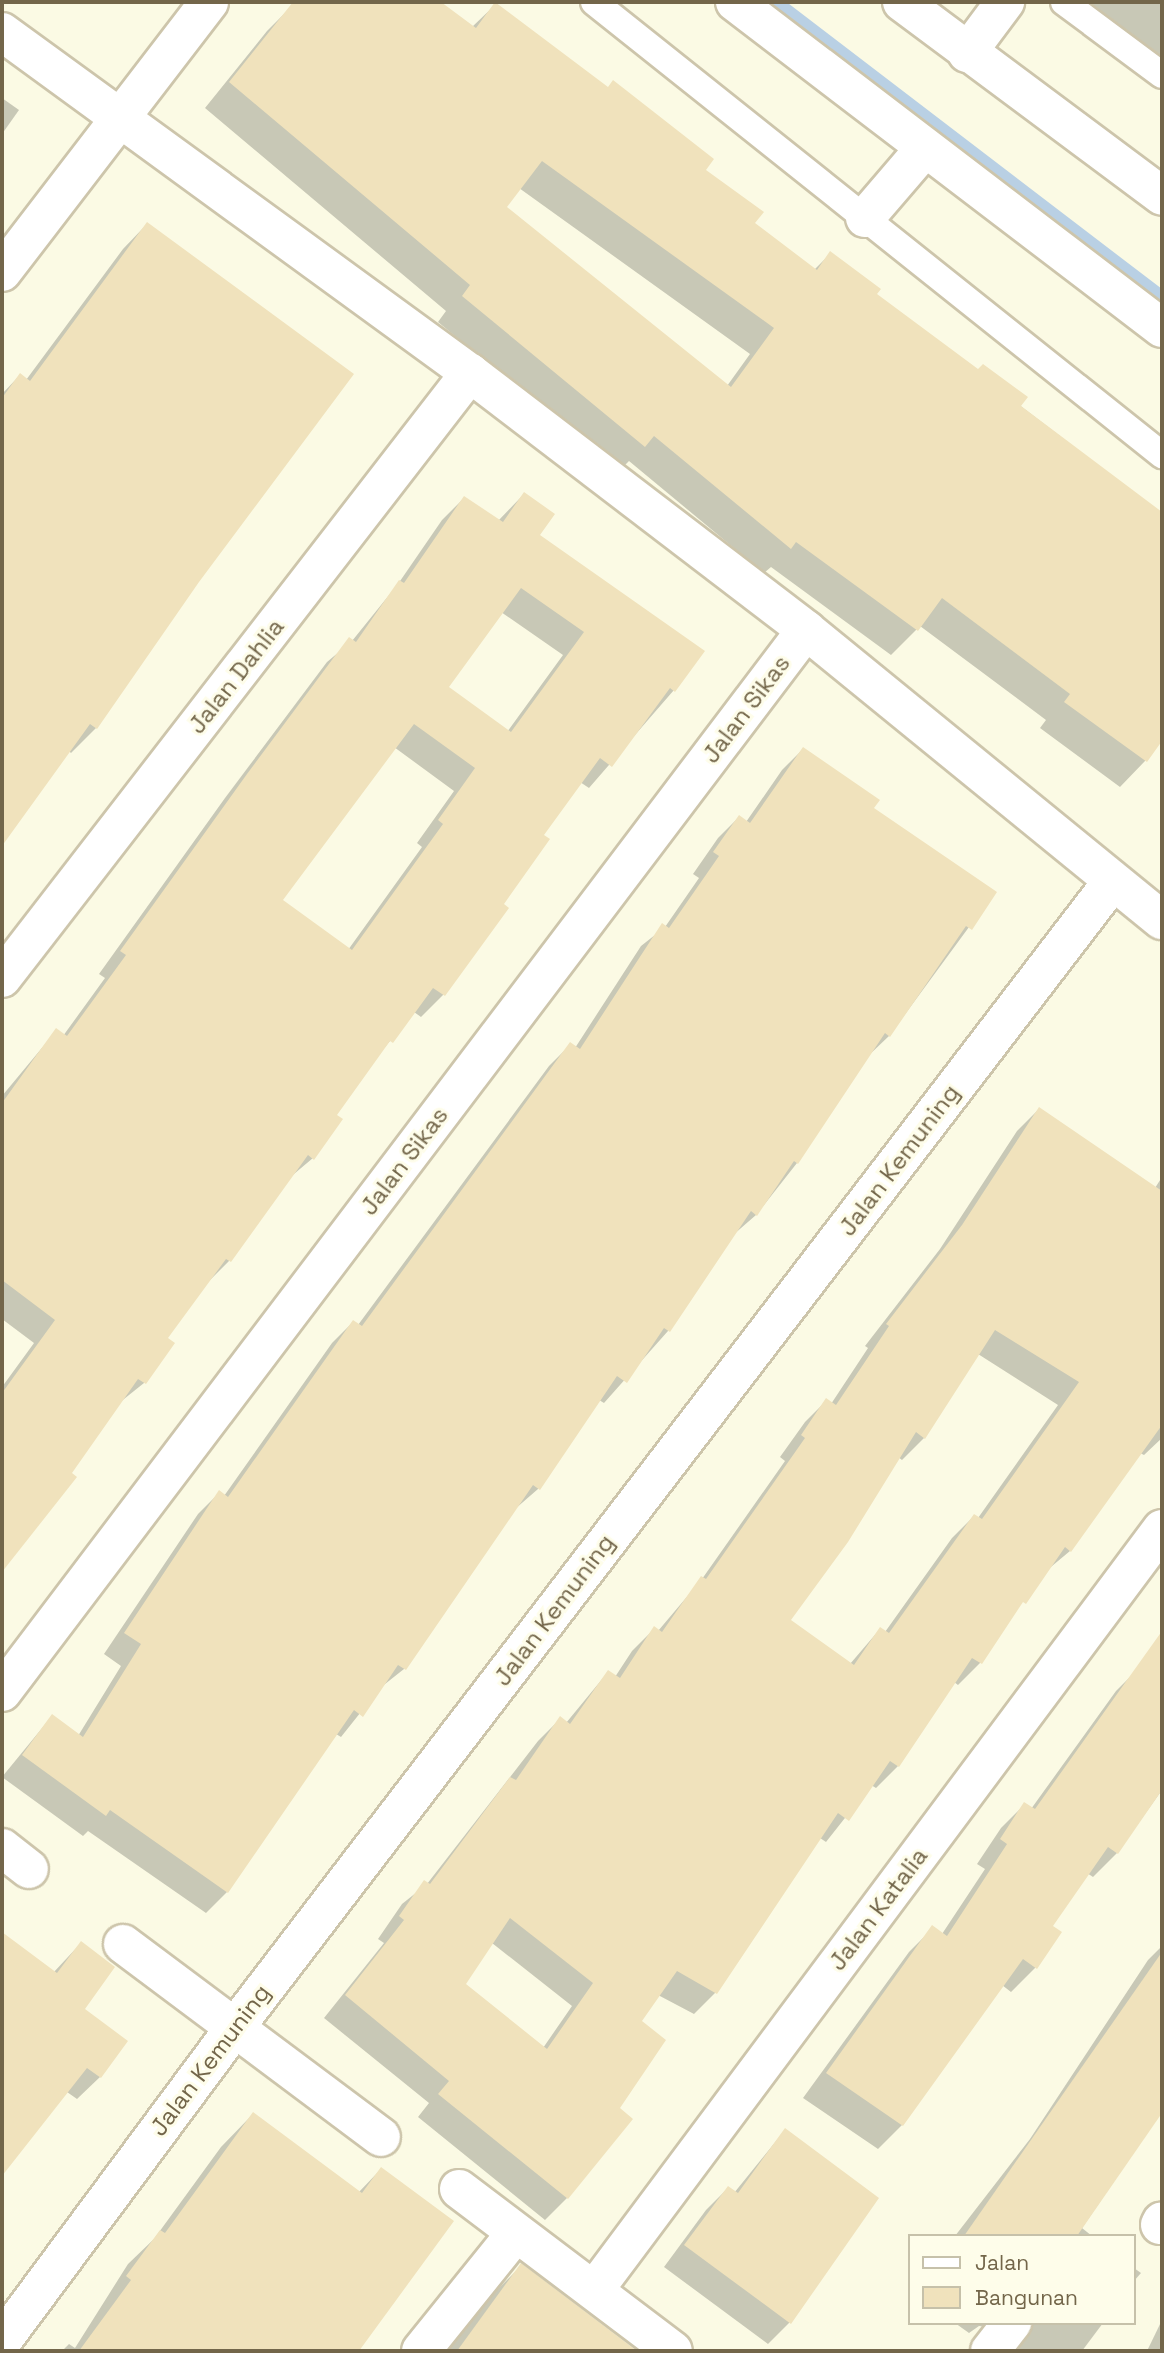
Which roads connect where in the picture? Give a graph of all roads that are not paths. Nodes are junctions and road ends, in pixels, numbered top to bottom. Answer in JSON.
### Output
{"nodes":[{"id":1,"x":209,"y":2,"type":"edge"},
{"id":2,"x":594,"y":2,"type":"edge"},
{"id":3,"x":735,"y":2,"type":"edge"},
{"id":4,"x":902,"y":2,"type":"edge"},
{"id":5,"x":1005,"y":2,"type":"edge"},
{"id":6,"x":1064,"y":2,"type":"edge"},
{"id":7,"x":2,"y":32,"type":"edge"},
{"id":8,"x":967,"y":53,"type":"junction"},
{"id":9,"x":1162,"y":75,"type":"edge"},
{"id":10,"x":121,"y":118,"type":"junction"},
{"id":11,"x":925,"y":148,"type":"junction"},
{"id":12,"x":1162,"y":196,"type":"edge"},
{"id":13,"x":865,"y":218,"type":"junction"},
{"id":14,"x":2,"y":272,"type":"edge"},
{"id":15,"x":1162,"y":328,"type":"edge"},
{"id":16,"x":470,"y":373,"type":"junction"},
{"id":17,"x":1162,"y":455,"type":"edge"},
{"id":18,"x":806,"y":630,"type":"junction"},
{"id":19,"x":1112,"y":882,"type":"junction"},
{"id":20,"x":1162,"y":920,"type":"edge"},
{"id":21,"x":2,"y":978,"type":"edge"},
{"id":22,"x":1162,"y":1529,"type":"edge"},
{"id":23,"x":2,"y":1692,"type":"edge"},
{"id":24,"x":123,"y":1944,"type":"dead end"},
{"id":25,"x":233,"y":2029,"type":"junction"},
{"id":26,"x":381,"y":2137,"type":"dead end"},
{"id":27,"x":459,"y":2189,"type":"dead end"},
{"id":28,"x":515,"y":2234,"type":"junction"},
{"id":29,"x":595,"y":2290,"type":"junction"},
{"id":30,"x":1010,"y":2325,"type":"edge"},
{"id":31,"x":2,"y":2342,"type":"edge"},
{"id":32,"x":421,"y":2351,"type":"edge"},
{"id":33,"x":673,"y":2351,"type":"edge"},
{"id":34,"x":990,"y":2351,"type":"edge"}],
"edges":[{"from":1,"to":10,"type":"street"},
{"from":2,"to":13,"type":"lane"},
{"from":3,"to":11,"type":"street"},
{"from":4,"to":8,"type":"street"},
{"from":5,"to":8,"type":"street"},
{"from":6,"to":9,"type":"lane"},
{"from":7,"to":10,"type":"street"},
{"from":8,"to":12,"type":"street"},
{"from":10,"to":14,"type":"street"},
{"from":10,"to":16,"type":"street"},
{"from":11,"to":13,"type":"street"},
{"from":11,"to":15,"type":"street"},
{"from":13,"to":17,"type":"lane"},
{"from":16,"to":18,"type":"street"},
{"from":16,"to":21,"type":"street","name":"Jalan Dahlia"},
{"from":18,"to":19,"type":"street"},
{"from":18,"to":23,"type":"street","name":"Jalan Sikas"},
{"from":19,"to":20,"type":"street"},
{"from":19,"to":25,"type":"street","name":"Jalan Kemuning"},
{"from":22,"to":29,"type":"street","name":"Jalan Katalia"},
{"from":24,"to":25,"type":"street"},
{"from":25,"to":26,"type":"street"},
{"from":25,"to":31,"type":"street","name":"Jalan Kemuning"},
{"from":27,"to":28,"type":"street"},
{"from":28,"to":29,"type":"street"},
{"from":28,"to":32,"type":"street"},
{"from":29,"to":33,"type":"street"},
{"from":30,"to":34,"type":"street"}]}
